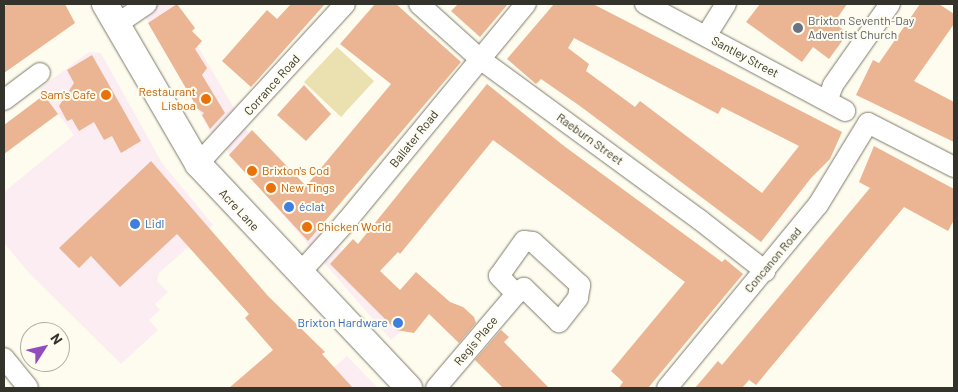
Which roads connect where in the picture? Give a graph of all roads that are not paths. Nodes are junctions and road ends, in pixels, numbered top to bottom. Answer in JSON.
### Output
{"nodes":[{"id":1,"x":147,"y":4,"type":"edge"},
{"id":2,"x":345,"y":4,"type":"edge"},
{"id":3,"x":419,"y":4,"type":"edge"},
{"id":4,"x":526,"y":4,"type":"edge"},
{"id":5,"x":645,"y":4,"type":"edge"},
{"id":6,"x":726,"y":4,"type":"edge"},
{"id":7,"x":890,"y":4,"type":"edge"},
{"id":8,"x":111,"y":14,"type":"edge"},
{"id":9,"x":706,"y":36,"type":"junction"},
{"id":10,"x":480,"y":59,"type":"junction"},
{"id":11,"x":40,"y":73,"type":"dead end"},
{"id":12,"x":4,"y":100,"type":"edge"},
{"id":13,"x":827,"y":101,"type":"junction"},
{"id":14,"x":845,"y":111,"type":"dead end"},
{"id":15,"x":198,"y":164,"type":"junction"},
{"id":16,"x":954,"y":167,"type":"edge"},
{"id":17,"x":765,"y":271,"type":"junction"},
{"id":18,"x":300,"y":273,"type":"junction"},
{"id":19,"x":516,"y":294,"type":"dead end"},
{"id":20,"x":4,"y":358,"type":"edge"},
{"id":21,"x":28,"y":388,"type":"edge"},
{"id":22,"x":409,"y":388,"type":"edge"},
{"id":23,"x":436,"y":388,"type":"edge"},
{"id":24,"x":666,"y":388,"type":"edge"}],
"edges":[{"from":1,"to":8,"type":"street"},
{"from":2,"to":15,"type":"street","name":"Corrance Road"},
{"from":3,"to":10,"type":"street","name":"Raeburn Street"},
{"from":4,"to":10,"type":"street","name":"Ballater Road"},
{"from":5,"to":9,"type":"street","name":"Santley Street"},
{"from":6,"to":9,"type":"street"},
{"from":7,"to":13,"type":"street"},
{"from":8,"to":15,"type":"main road","name":"Acre Lane"},
{"from":9,"to":13,"type":"street","name":"Santley Street"},
{"from":10,"to":17,"type":"street","name":"Raeburn Street"},
{"from":10,"to":18,"type":"street","name":"Ballater Road"},
{"from":11,"to":12,"type":"street"},
{"from":13,"to":14,"type":"street","name":"Santley Street"},
{"from":15,"to":18,"type":"main road","name":"Acre Lane"},
{"from":16,"to":17,"type":"street","name":"Concanon Road"},
{"from":17,"to":24,"type":"street","name":"Concanon Road"},
{"from":18,"to":22,"type":"main road","name":"Acre Lane"},
{"from":19,"to":23,"type":"street","name":"Regis Place"},
{"from":20,"to":21,"type":"street"}]}
